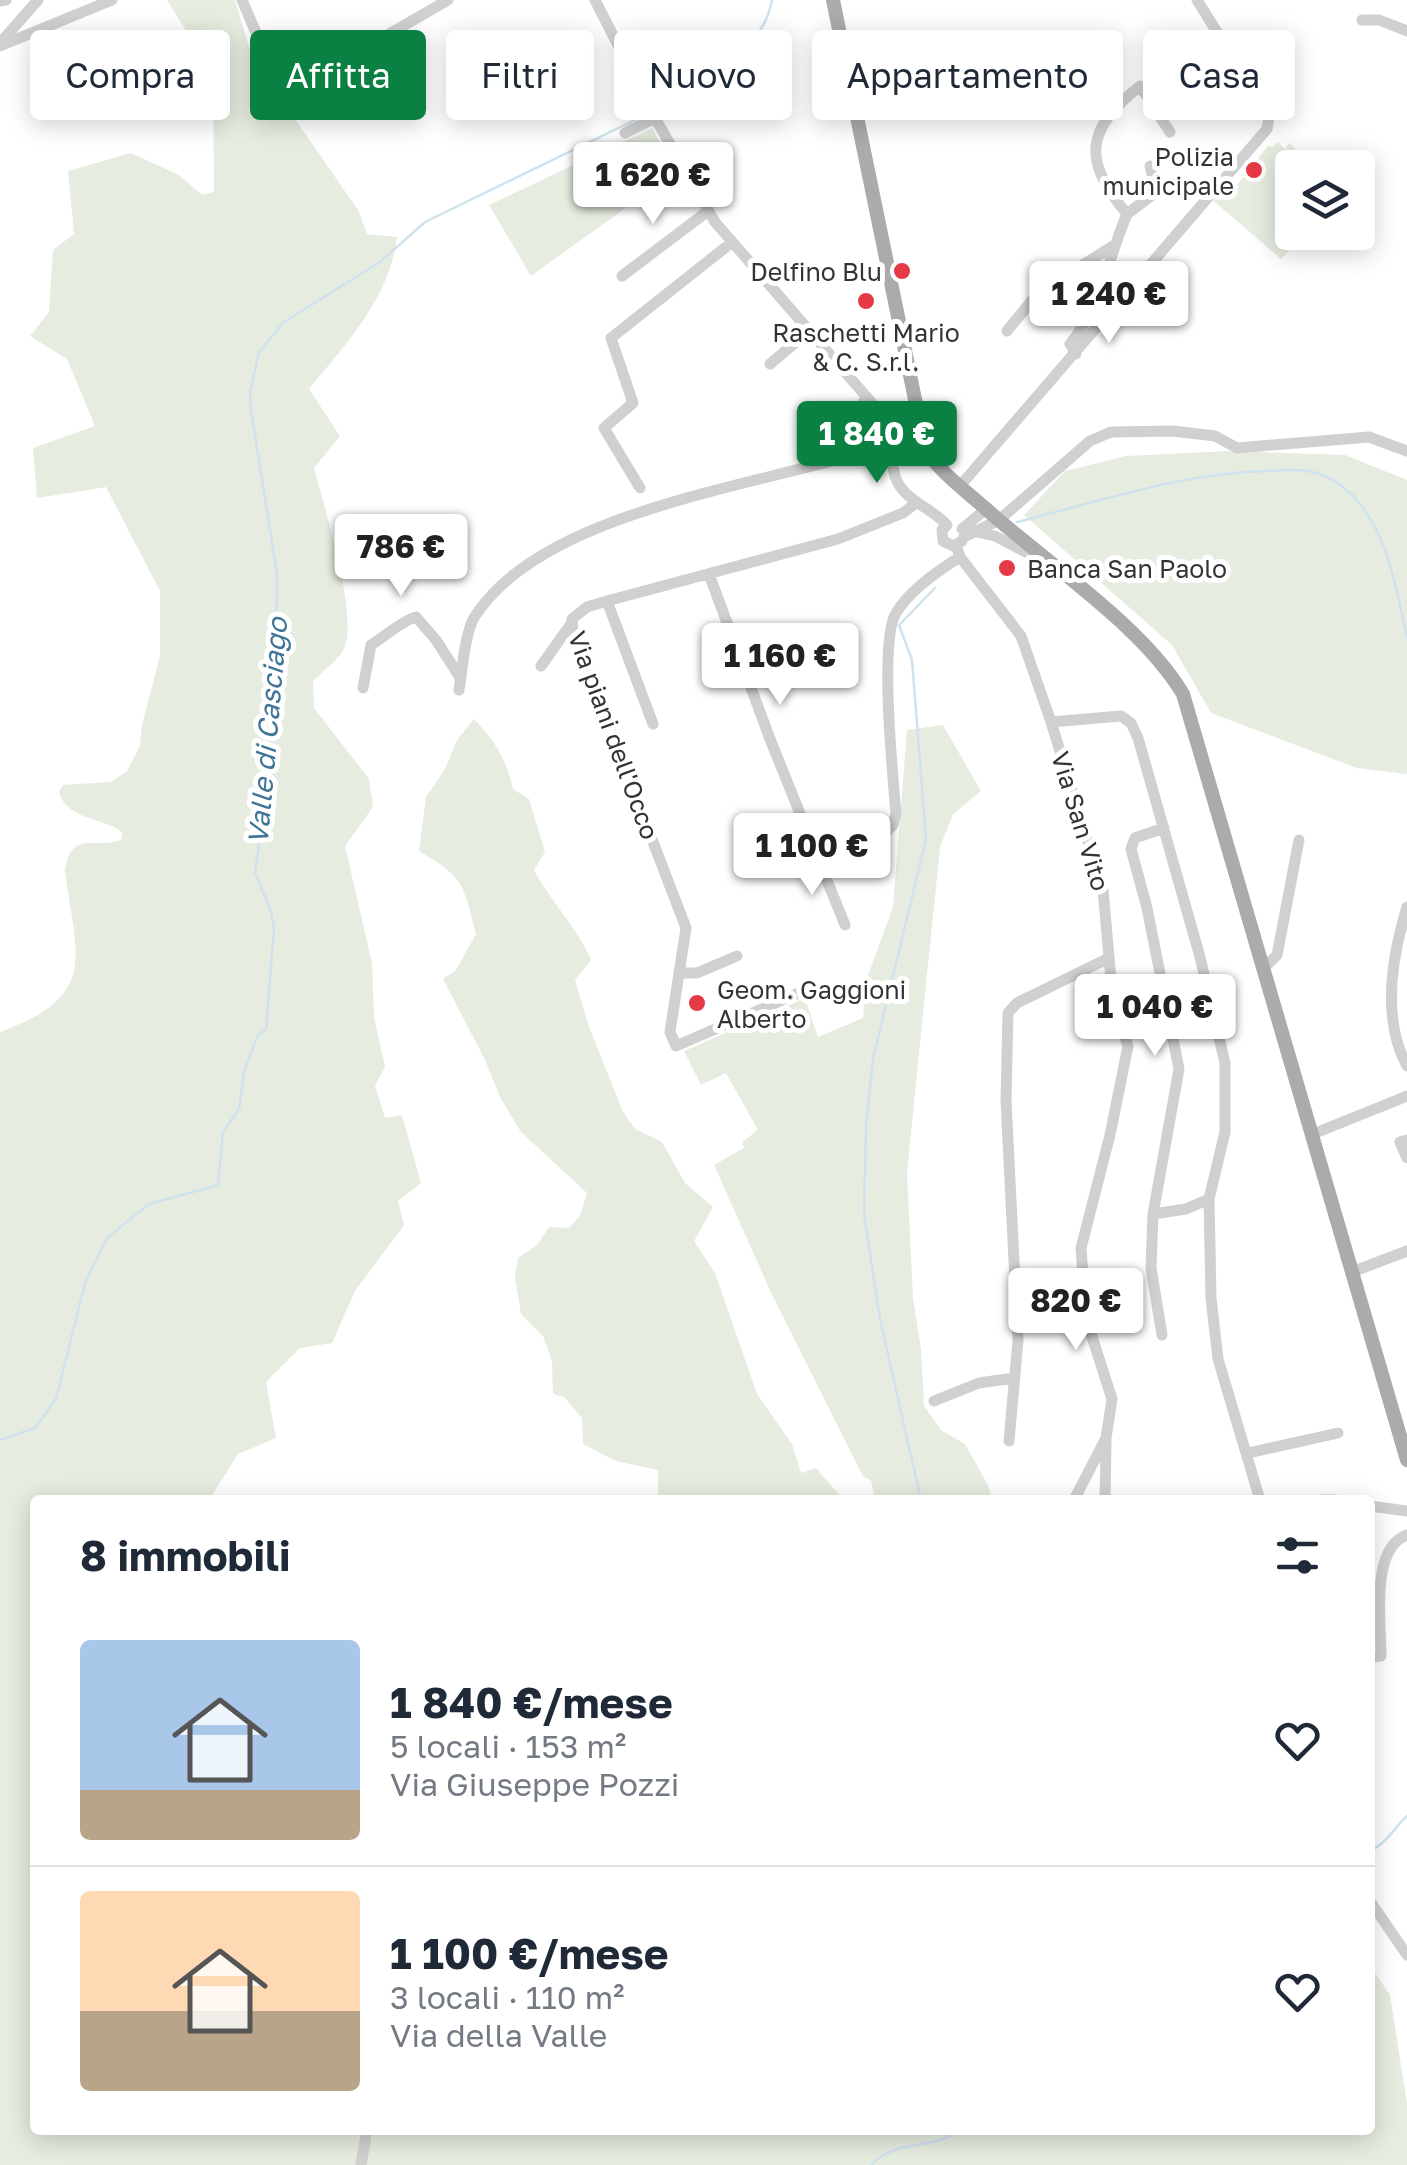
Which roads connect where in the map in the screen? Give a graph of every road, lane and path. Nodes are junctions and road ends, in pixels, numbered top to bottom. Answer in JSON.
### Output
{"nodes":[{"id":1,"x":38,"y":0,"type":"edge"},
{"id":2,"x":112,"y":0,"type":"edge"},
{"id":3,"x":242,"y":0,"type":"edge"},
{"id":4,"x":448,"y":0,"type":"edge"},
{"id":5,"x":596,"y":0,"type":"edge"},
{"id":6,"x":834,"y":0,"type":"edge"},
{"id":7,"x":1197,"y":0,"type":"edge"},
{"id":8,"x":1362,"y":20,"type":"dead end"},
{"id":9,"x":839,"y":30,"type":"edge"},
{"id":10,"x":1407,"y":31,"type":"edge"},
{"id":11,"x":614,"y":35,"type":"edge"},
{"id":12,"x":0,"y":44,"type":"edge"},
{"id":13,"x":652,"y":120,"type":"edge"},
{"id":14,"x":657,"y":120,"type":"edge"},
{"id":15,"x":857,"y":120,"type":"edge"},
{"id":16,"x":1170,"y":132,"type":"dead end"},
{"id":17,"x":625,"y":133,"type":"dead end"},
{"id":18,"x":1150,"y":166,"type":"dead end"},
{"id":19,"x":708,"y":211,"type":"junction"},
{"id":20,"x":1127,"y":214,"type":"junction"},
{"id":21,"x":731,"y":243,"type":"junction"},
{"id":22,"x":1114,"y":246,"type":"junction"},
{"id":23,"x":622,"y":276,"type":"dead end"},
{"id":24,"x":1008,"y":330,"type":"dead end"},
{"id":25,"x":809,"y":331,"type":"junction"},
{"id":26,"x":1076,"y":354,"type":"junction"},
{"id":27,"x":770,"y":364,"type":"dead end"},
{"id":28,"x":892,"y":442,"type":"junction"},
{"id":29,"x":1407,"y":450,"type":"edge"},
{"id":30,"x":960,"y":486,"type":"junction"},
{"id":31,"x":640,"y":488,"type":"dead end"},
{"id":32,"x":917,"y":502,"type":"junction"},
{"id":33,"x":986,"y":509,"type":"junction"},
{"id":34,"x":998,"y":520,"type":"junction"},
{"id":35,"x":947,"y":524,"type":"junction"},
{"id":36,"x":978,"y":532,"type":"junction"},
{"id":37,"x":961,"y":542,"type":"junction"},
{"id":38,"x":1058,"y":570,"type":"junction"},
{"id":39,"x":709,"y":574,"type":"junction"},
{"id":40,"x":607,"y":602,"type":"junction"},
{"id":41,"x":571,"y":624,"type":"junction"},
{"id":42,"x":541,"y":666,"type":"dead end"},
{"id":43,"x":362,"y":688,"type":"dead end"},
{"id":44,"x":1051,"y":722,"type":"junction"},
{"id":45,"x":653,"y":724,"type":"dead end"},
{"id":46,"x":1164,"y":828,"type":"junction"},
{"id":47,"x":1299,"y":840,"type":"dead end"},
{"id":48,"x":817,"y":856,"type":"junction"},
{"id":49,"x":1407,"y":907,"type":"edge"},
{"id":50,"x":845,"y":925,"type":"dead end"},
{"id":51,"x":736,"y":956,"type":"dead end"},
{"id":52,"x":1108,"y":959,"type":"junction"},
{"id":53,"x":1265,"y":967,"type":"junction"},
{"id":54,"x":680,"y":973,"type":"junction"},
{"id":55,"x":810,"y":988,"type":"dead end"},
{"id":56,"x":1407,"y":1066,"type":"edge"},
{"id":57,"x":1407,"y":1096,"type":"edge"},
{"id":58,"x":1313,"y":1134,"type":"junction"},
{"id":59,"x":1407,"y":1140,"type":"edge"},
{"id":60,"x":1407,"y":1158,"type":"edge"},
{"id":61,"x":1209,"y":1199,"type":"junction"},
{"id":62,"x":1152,"y":1214,"type":"junction"},
{"id":63,"x":1407,"y":1251,"type":"edge"},
{"id":64,"x":1352,"y":1272,"type":"junction"},
{"id":65,"x":1162,"y":1334,"type":"dead end"},
{"id":66,"x":1014,"y":1378,"type":"junction"},
{"id":67,"x":934,"y":1401,"type":"dead end"},
{"id":68,"x":1338,"y":1433,"type":"dead end"},
{"id":69,"x":1106,"y":1438,"type":"junction"},
{"id":70,"x":1009,"y":1442,"type":"dead end"},
{"id":71,"x":1248,"y":1453,"type":"junction"},
{"id":72,"x":1407,"y":1460,"type":"edge"},
{"id":73,"x":1077,"y":1495,"type":"edge"},
{"id":74,"x":1105,"y":1495,"type":"edge"},
{"id":75,"x":1259,"y":1495,"type":"edge"},
{"id":76,"x":1375,"y":1507,"type":"edge"},
{"id":77,"x":1407,"y":1511,"type":"edge"},
{"id":78,"x":1407,"y":1535,"type":"edge"},
{"id":79,"x":1375,"y":1657,"type":"edge"},
{"id":80,"x":1375,"y":1908,"type":"edge"},
{"id":81,"x":1407,"y":1955,"type":"edge"},
{"id":82,"x":366,"y":2135,"type":"edge"},
{"id":83,"x":362,"y":2165,"type":"edge"}],
"edges":[{"from":1,"to":12,"type":"street"},
{"from":2,"to":12,"type":"street"},
{"from":3,"to":4,"type":"street"},
{"from":5,"to":11,"type":"street"},
{"from":6,"to":9,"type":"main road"},
{"from":7,"to":26,"type":"street"},
{"from":8,"to":10,"type":"street"},
{"from":13,"to":17,"type":"street"},
{"from":14,"to":19,"type":"street"},
{"from":15,"to":30,"type":"main road"},
{"from":16,"to":20,"type":"street"},
{"from":18,"to":20,"type":"street"},
{"from":19,"to":21,"type":"street"},
{"from":19,"to":23,"type":"street"},
{"from":20,"to":22,"type":"street"},
{"from":21,"to":25,"type":"street"},
{"from":21,"to":31,"type":"street"},
{"from":22,"to":24,"type":"street"},
{"from":22,"to":26,"type":"street"},
{"from":25,"to":27,"type":"street"},
{"from":25,"to":28,"type":"street"},
{"from":26,"to":30,"type":"street"},
{"from":28,"to":32,"type":"street"},
{"from":28,"to":43,"type":"street"},
{"from":29,"to":34,"type":"street"},
{"from":30,"to":33,"type":"main road"},
{"from":32,"to":35,"type":"street"},
{"from":32,"to":39,"type":"street","name":"Via piani dell'Occo"},
{"from":33,"to":34,"type":"main road"},
{"from":33,"to":37,"type":"street"},
{"from":34,"to":36,"type":"street"},
{"from":34,"to":38,"type":"main road"},
{"from":35,"to":37,"type":"street"},
{"from":35,"to":37,"type":"street","name":"Via San Vito"},
{"from":36,"to":37,"type":"street"},
{"from":36,"to":38,"type":"street"},
{"from":37,"to":44,"type":"street","name":"Via San Vito"},
{"from":37,"to":48,"type":"street"},
{"from":38,"to":53,"type":"main road"},
{"from":39,"to":40,"type":"street","name":"Via piani dell'Occo"},
{"from":39,"to":48,"type":"street"},
{"from":40,"to":41,"type":"street","name":"Via piani dell'Occo"},
{"from":40,"to":45,"type":"street"},
{"from":41,"to":42,"type":"street"},
{"from":41,"to":54,"type":"street","name":"Via piani dell'Occo"},
{"from":44,"to":46,"type":"street"},
{"from":44,"to":52,"type":"street","name":"Via San Vito"},
{"from":46,"to":61,"type":"street"},
{"from":46,"to":62,"type":"street"},
{"from":47,"to":53,"type":"street"},
{"from":48,"to":50,"type":"street"},
{"from":49,"to":56,"type":"street"},
{"from":51,"to":54,"type":"street"},
{"from":52,"to":66,"type":"street"},
{"from":52,"to":69,"type":"street","name":"Via San Vito"},
{"from":53,"to":58,"type":"main road"},
{"from":54,"to":55,"type":"street","name":"Via piani dell'Occo"},
{"from":57,"to":58,"type":"street"},
{"from":58,"to":64,"type":"main road"},
{"from":59,"to":60,"type":"street"},
{"from":61,"to":62,"type":"street"},
{"from":61,"to":71,"type":"street"},
{"from":62,"to":65,"type":"street"},
{"from":63,"to":64,"type":"street"},
{"from":64,"to":72,"type":"main road"},
{"from":66,"to":67,"type":"street"},
{"from":66,"to":70,"type":"street"},
{"from":68,"to":71,"type":"street"},
{"from":69,"to":73,"type":"street"},
{"from":69,"to":74,"type":"street","name":"Via San Vito"},
{"from":71,"to":75,"type":"street"},
{"from":76,"to":77,"type":"street"},
{"from":78,"to":79,"type":"street"},
{"from":80,"to":81,"type":"street"},
{"from":82,"to":83,"type":"street"}]}
